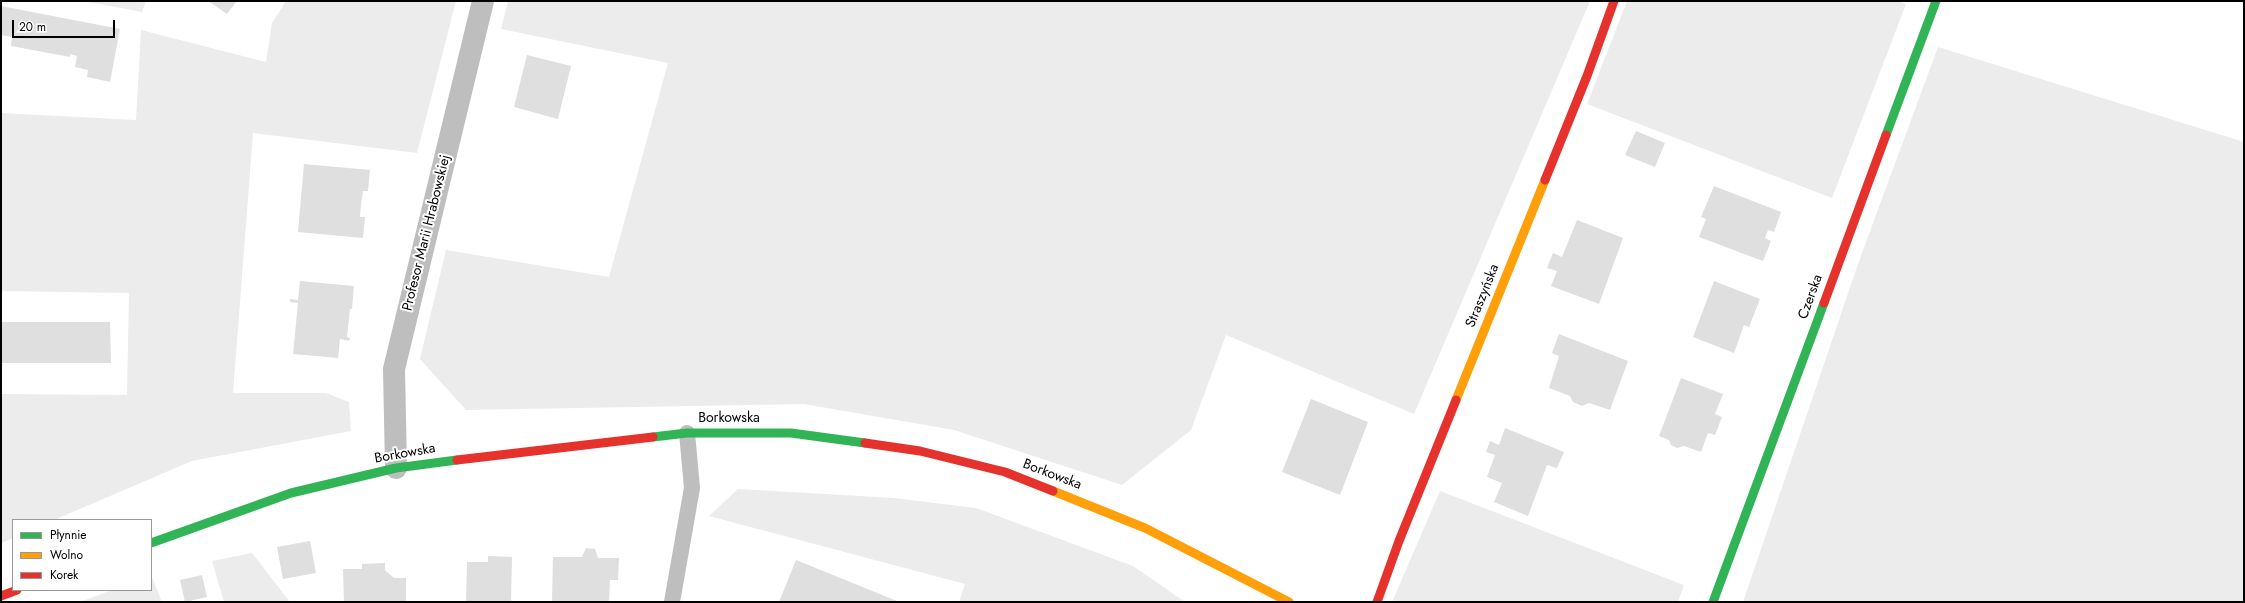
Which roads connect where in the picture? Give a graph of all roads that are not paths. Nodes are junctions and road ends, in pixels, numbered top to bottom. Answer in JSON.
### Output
{"nodes":[{"id":1,"x":483,"y":1,"type":"edge"},
{"id":2,"x":1614,"y":1,"type":"edge"},
{"id":3,"x":1936,"y":1,"type":"edge"},
{"id":4,"x":687,"y":433,"type":"junction"},
{"id":5,"x":396,"y":468,"type":"junction"},
{"id":6,"x":152,"y":543,"type":"edge"},
{"id":7,"x":15,"y":591,"type":"edge"},
{"id":8,"x":1,"y":596,"type":"edge"},
{"id":9,"x":672,"y":602,"type":"edge"},
{"id":10,"x":1289,"y":602,"type":"edge"},
{"id":11,"x":1377,"y":602,"type":"edge"},
{"id":12,"x":1713,"y":602,"type":"edge"}],
"edges":[{"from":1,"to":5,"type":"street","name":"Profesor Marii Hrabowskiej"},
{"from":2,"to":11,"type":"street","name":"Straszyńska"},
{"from":3,"to":12,"type":"street","name":"Czerska"},
{"from":4,"to":5,"type":"street","name":"Borkowska"},
{"from":4,"to":9,"type":"lane"},
{"from":4,"to":10,"type":"street","name":"Borkowska"},
{"from":5,"to":6,"type":"street","name":"Borkowska"},
{"from":7,"to":8,"type":"street"}]}
